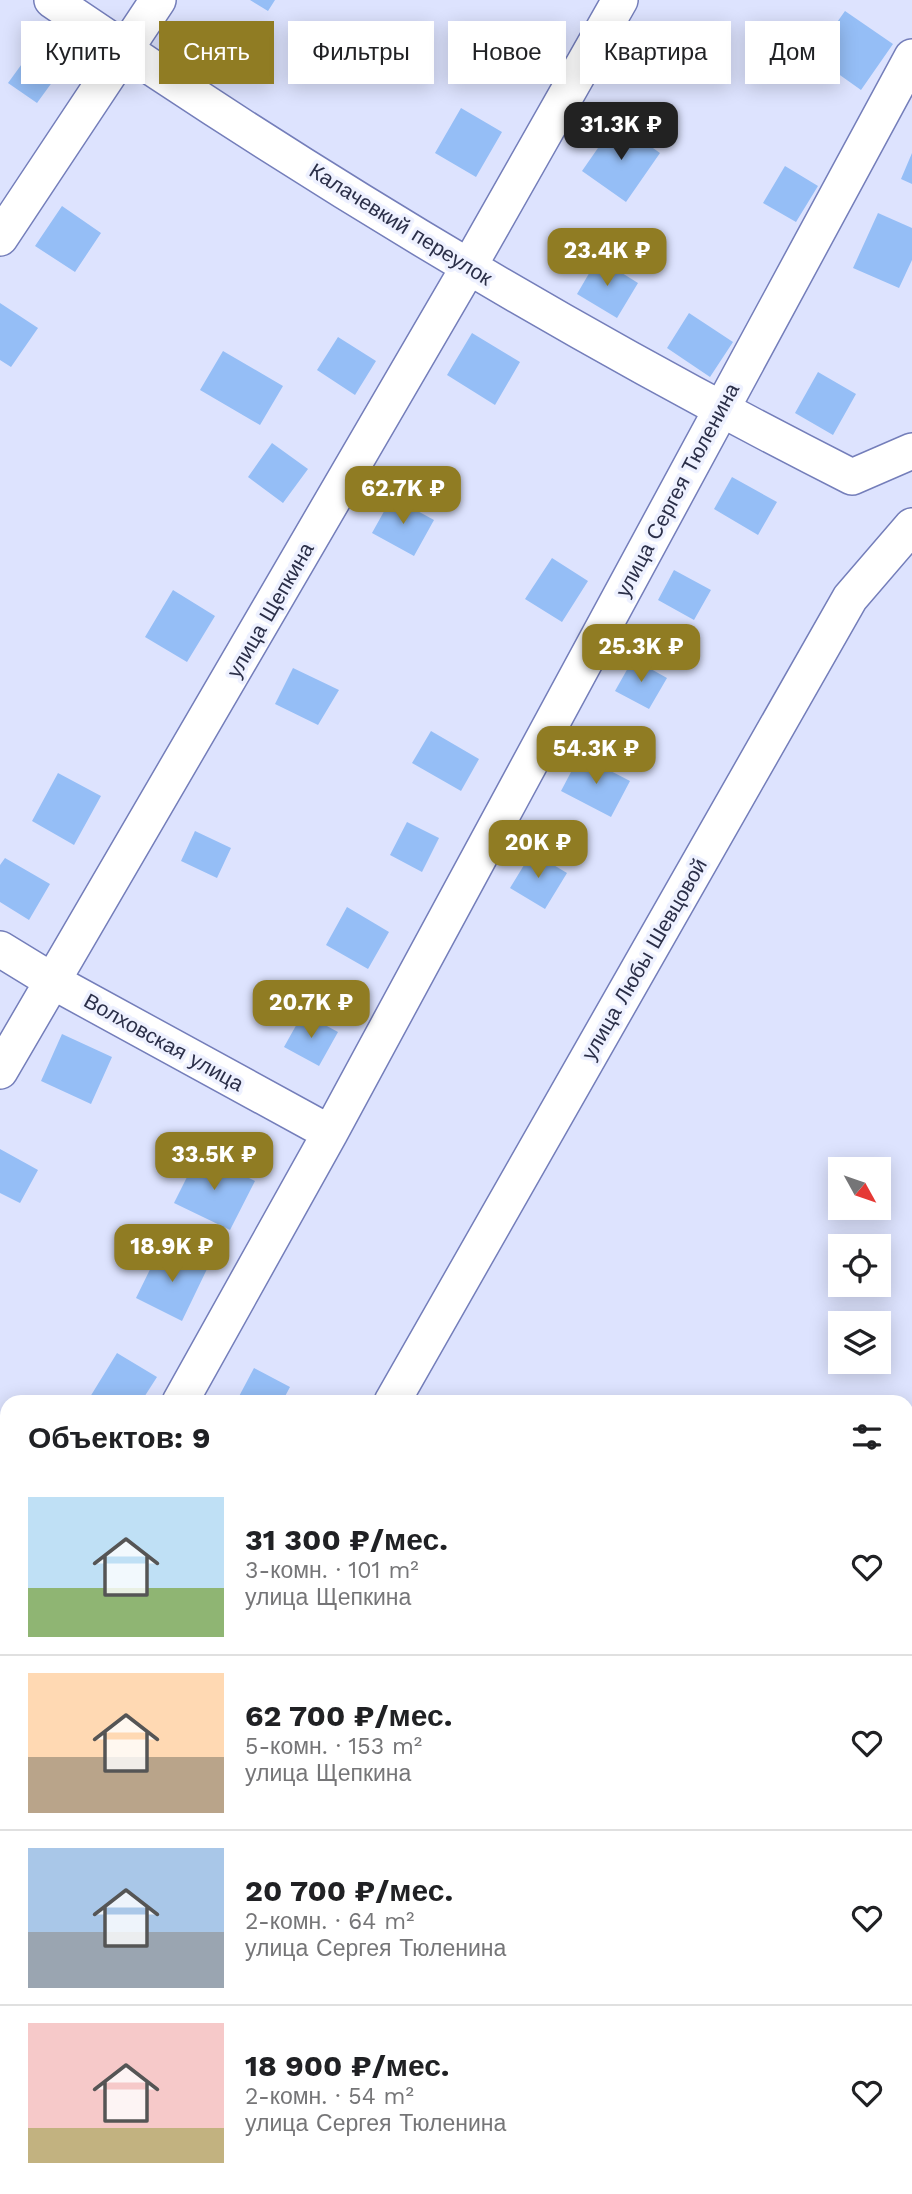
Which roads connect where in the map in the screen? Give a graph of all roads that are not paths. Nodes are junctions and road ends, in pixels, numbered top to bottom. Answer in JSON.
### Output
{"nodes":[{"id":1,"x":52,"y":0,"type":"edge"},
{"id":2,"x":158,"y":0,"type":"edge"},
{"id":3,"x":620,"y":0,"type":"edge"},
{"id":4,"x":82,"y":21,"type":"edge"},
{"id":5,"x":144,"y":21,"type":"edge"},
{"id":6,"x":912,"y":57,"type":"edge"},
{"id":7,"x":145,"y":64,"type":"edge"},
{"id":8,"x":103,"y":84,"type":"edge"},
{"id":9,"x":0,"y":238,"type":"edge"},
{"id":10,"x":468,"y":268,"type":"junction"},
{"id":11,"x":719,"y":411,"type":"junction"},
{"id":12,"x":912,"y":451,"type":"edge"},
{"id":13,"x":912,"y":526,"type":"edge"},
{"id":14,"x":0,"y":949,"type":"edge"},
{"id":15,"x":54,"y":982,"type":"junction"},
{"id":16,"x":0,"y":1071,"type":"edge"},
{"id":17,"x":330,"y":1133,"type":"junction"},
{"id":18,"x":184,"y":1395,"type":"edge"},
{"id":19,"x":396,"y":1395,"type":"edge"}],
"edges":[{"from":1,"to":4,"type":"street","name":"Калачевкий переулок"},
{"from":2,"to":5,"type":"street"},
{"from":3,"to":10,"type":"street","name":"улица Щепкина"},
{"from":6,"to":11,"type":"street","name":"улица Сергея Тюленина"},
{"from":7,"to":10,"type":"street","name":"Калачевкий переулок"},
{"from":8,"to":9,"type":"street"},
{"from":10,"to":11,"type":"street","name":"Калачевкий переулок"},
{"from":10,"to":15,"type":"street","name":"улица Щепкина"},
{"from":11,"to":12,"type":"street","name":"Калачевкий переулок"},
{"from":11,"to":17,"type":"street","name":"улица Сергея Тюленина"},
{"from":13,"to":19,"type":"street","name":"улица Любы Шевцовой"},
{"from":14,"to":15,"type":"street","name":"Волховская улица"},
{"from":15,"to":16,"type":"street","name":"улица Щепкина"},
{"from":15,"to":17,"type":"street","name":"Волховская улица"},
{"from":17,"to":18,"type":"street","name":"улица Сергея Тюленина"}]}
